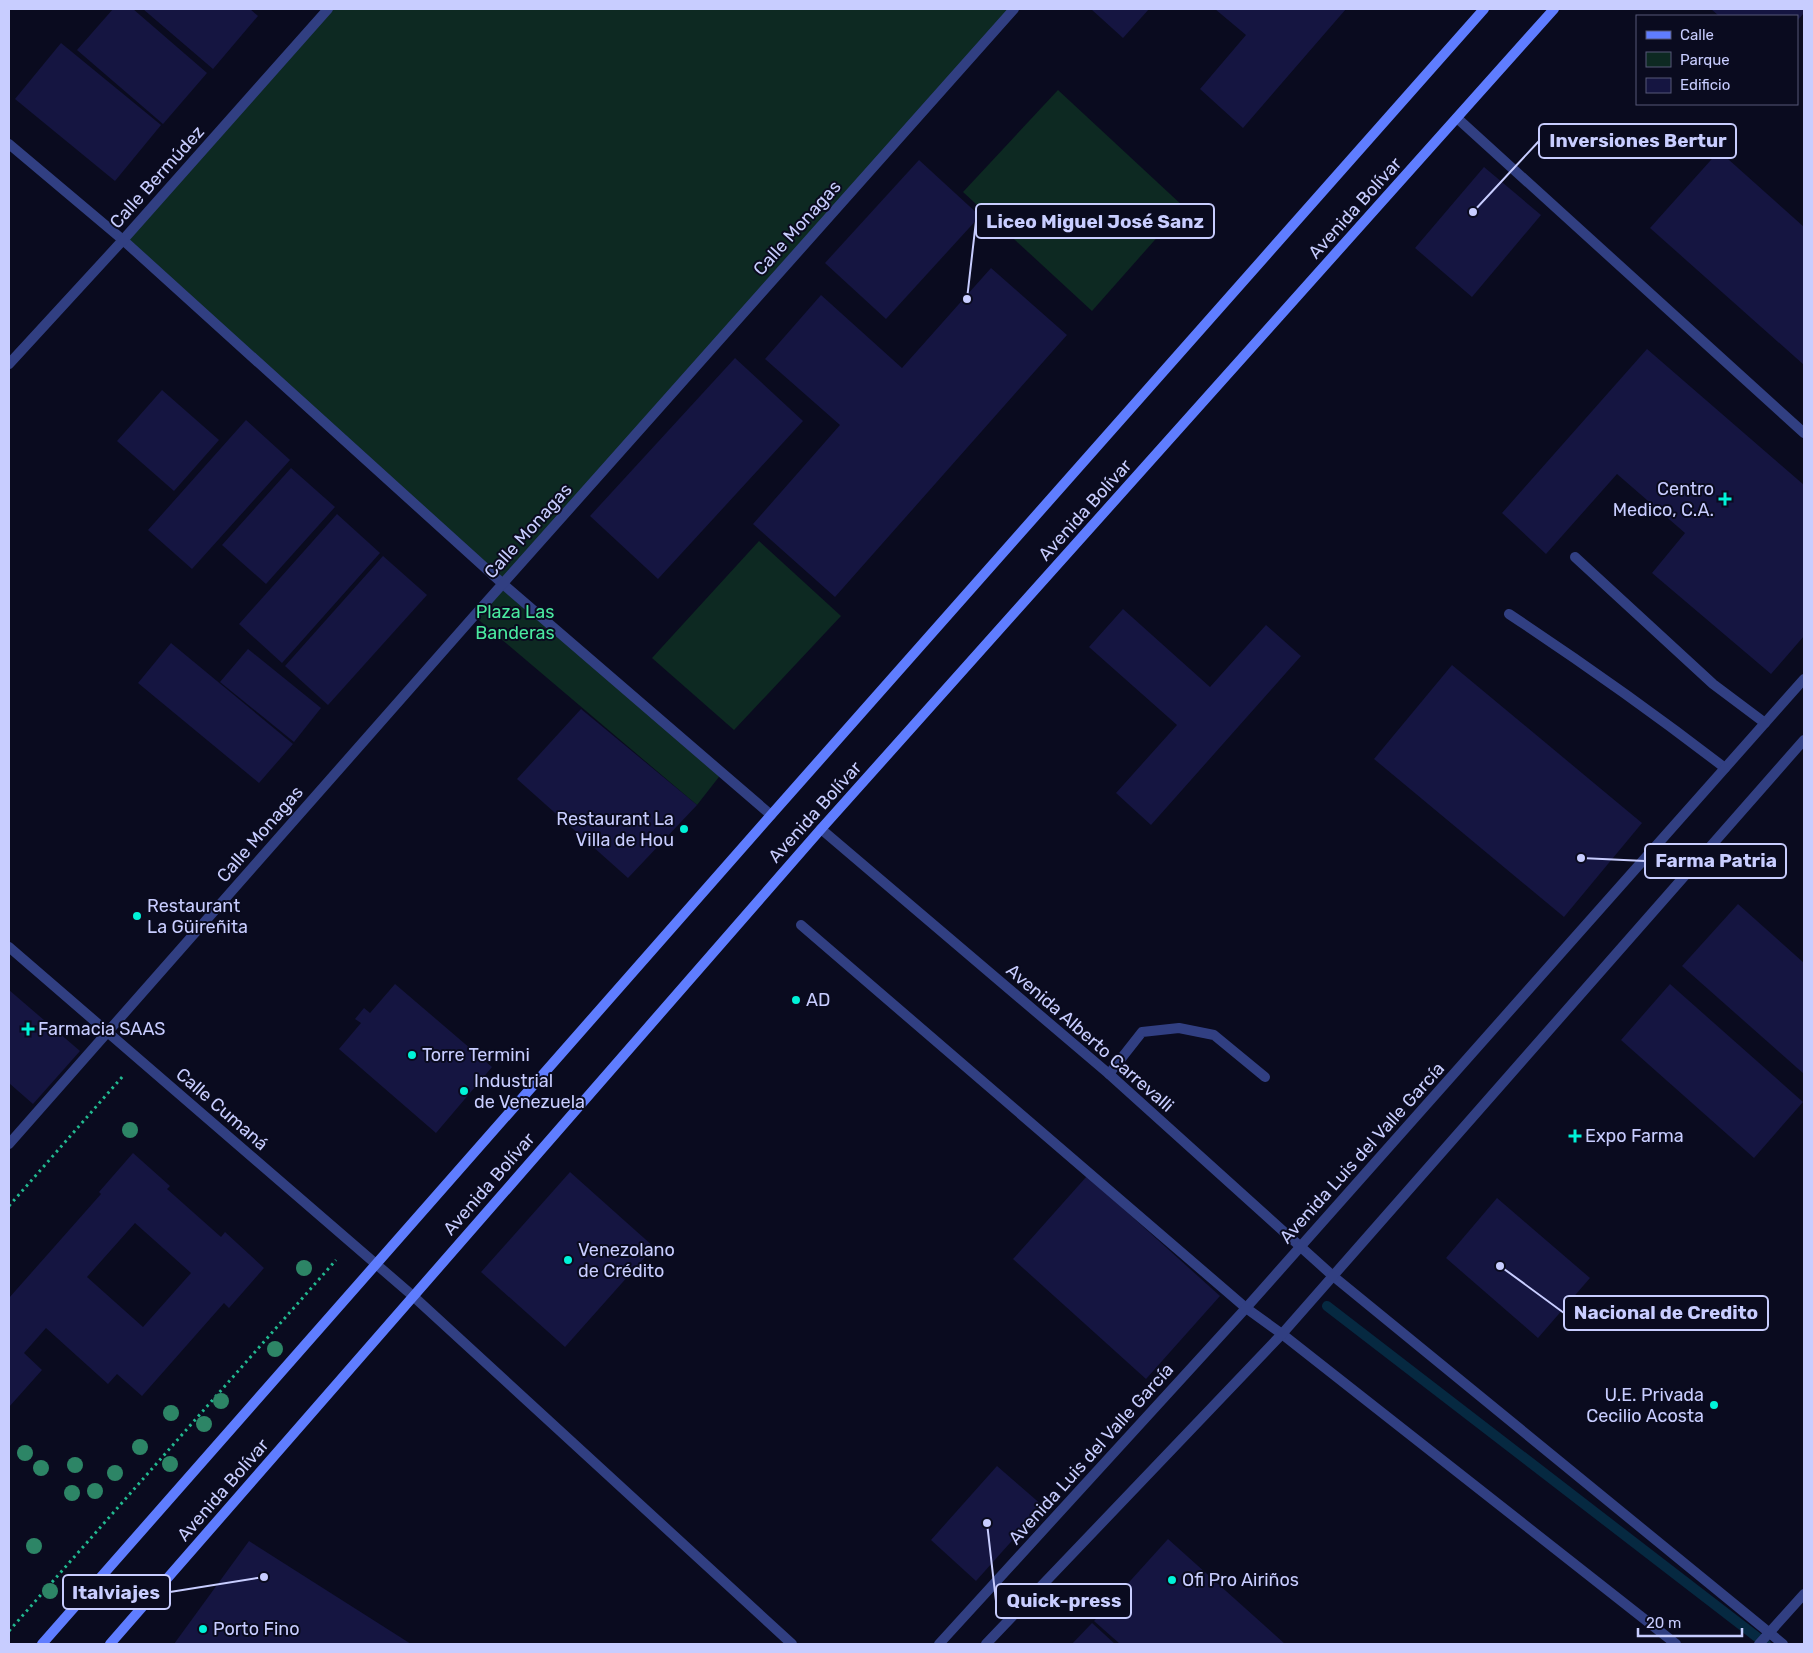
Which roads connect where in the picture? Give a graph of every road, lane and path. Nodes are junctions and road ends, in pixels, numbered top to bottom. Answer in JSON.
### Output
{"nodes":[{"id":1,"x":328,"y":9,"type":"edge"},
{"id":2,"x":1014,"y":9,"type":"edge"},
{"id":3,"x":1484,"y":9,"type":"edge"},
{"id":4,"x":1554,"y":9,"type":"edge"},
{"id":5,"x":1457,"y":118,"type":"junction"},
{"id":6,"x":9,"y":144,"type":"edge"},
{"id":7,"x":123,"y":240,"type":"junction"},
{"id":8,"x":9,"y":364,"type":"edge"},
{"id":9,"x":1804,"y":433,"type":"edge"},
{"id":10,"x":1575,"y":557,"type":"dead end"},
{"id":11,"x":503,"y":584,"type":"junction"},
{"id":12,"x":1509,"y":614,"type":"dead end"},
{"id":13,"x":1804,"y":679,"type":"edge"},
{"id":14,"x":1765,"y":723,"type":"junction"},
{"id":15,"x":1804,"y":740,"type":"edge"},
{"id":16,"x":1726,"y":768,"type":"junction"},
{"id":17,"x":771,"y":815,"type":"junction"},
{"id":18,"x":821,"y":829,"type":"junction"},
{"id":19,"x":802,"y":925,"type":"dead end"},
{"id":20,"x":9,"y":947,"type":"edge"},
{"id":21,"x":108,"y":1032,"type":"junction"},
{"id":22,"x":139,"y":1059,"type":"junction"},
{"id":23,"x":1109,"y":1074,"type":"junction"},
{"id":24,"x":1266,"y":1077,"type":"dead end"},
{"id":25,"x":9,"y":1144,"type":"edge"},
{"id":26,"x":9,"y":1206,"type":"edge"},
{"id":27,"x":351,"y":1243,"type":"junction"},
{"id":28,"x":1301,"y":1246,"type":"junction"},
{"id":29,"x":376,"y":1265,"type":"junction"},
{"id":30,"x":1333,"y":1276,"type":"junction"},
{"id":31,"x":413,"y":1296,"type":"junction"},
{"id":32,"x":1246,"y":1308,"type":"junction"},
{"id":33,"x":1282,"y":1334,"type":"junction"},
{"id":34,"x":1804,"y":1594,"type":"edge"},
{"id":35,"x":9,"y":1631,"type":"edge"},
{"id":36,"x":1764,"y":1638,"type":"edge"},
{"id":37,"x":42,"y":1644,"type":"edge"},
{"id":38,"x":110,"y":1644,"type":"edge"},
{"id":39,"x":792,"y":1644,"type":"edge"},
{"id":40,"x":939,"y":1644,"type":"edge"},
{"id":41,"x":986,"y":1644,"type":"edge"},
{"id":42,"x":1676,"y":1644,"type":"edge"},
{"id":43,"x":1783,"y":1644,"type":"edge"}],
"edges":[{"from":1,"to":7,"type":"street","name":"Calle Bermúdez"},
{"from":2,"to":11,"type":"street","name":"Calle Monagas"},
{"from":3,"to":17,"type":"street","name":"Avenida Bolívar"},
{"from":4,"to":5,"type":"street","name":"Avenida Bolívar"},
{"from":5,"to":9,"type":"street"},
{"from":5,"to":18,"type":"street","name":"Avenida Bolívar"},
{"from":6,"to":7,"type":"street"},
{"from":7,"to":8,"type":"street","name":"Calle Bermúdez"},
{"from":7,"to":11,"type":"street"},
{"from":10,"to":14,"type":"street"},
{"from":11,"to":17,"type":"street"},
{"from":11,"to":21,"type":"street","name":"Calle Monagas"},
{"from":12,"to":16,"type":"street"},
{"from":13,"to":14,"type":"street","name":"Avenida Luis del Valle García"},
{"from":14,"to":16,"type":"street","name":"Avenida Luis del Valle García"},
{"from":15,"to":30,"type":"street"},
{"from":16,"to":28,"type":"street","name":"Avenida Luis del Valle García"},
{"from":17,"to":29,"type":"street","name":"Avenida Bolívar"},
{"from":18,"to":23,"type":"street","name":"Avenida Alberto Carrevalli"},
{"from":18,"to":31,"type":"street","name":"Avenida Bolívar"},
{"from":19,"to":32,"type":"street"},
{"from":20,"to":21,"type":"street","name":"Calle Cumaná"},
{"from":21,"to":22,"type":"street","name":"Calle Cumaná"},
{"from":21,"to":25,"type":"street","name":"Calle Monagas"},
{"from":22,"to":26,"type":"path"},
{"from":22,"to":27,"type":"street","name":"Calle Cumaná"},
{"from":23,"to":24,"type":"street"},
{"from":23,"to":28,"type":"street","name":"Avenida Alberto Carrevalli"},
{"from":27,"to":29,"type":"street","name":"Calle Cumaná"},
{"from":27,"to":35,"type":"path"},
{"from":28,"to":30,"type":"street","name":"Avenida Alberto Carrevalli"},
{"from":28,"to":32,"type":"street","name":"Avenida Luis del Valle García"},
{"from":29,"to":31,"type":"street","name":"Calle Cumaná"},
{"from":29,"to":37,"type":"street","name":"Avenida Bolívar"},
{"from":30,"to":33,"type":"street"},
{"from":30,"to":36,"type":"street","name":"Avenida Alberto Carrevalli"},
{"from":31,"to":38,"type":"street","name":"Avenida Bolívar"},
{"from":31,"to":39,"type":"street","name":"Calle Cumaná"},
{"from":32,"to":33,"type":"street"},
{"from":32,"to":40,"type":"street","name":"Avenida Luis del Valle García"},
{"from":33,"to":41,"type":"street"},
{"from":33,"to":42,"type":"street"},
{"from":34,"to":36,"type":"street"},
{"from":36,"to":43,"type":"street","name":"Avenida Alberto Carrevalli"}]}
